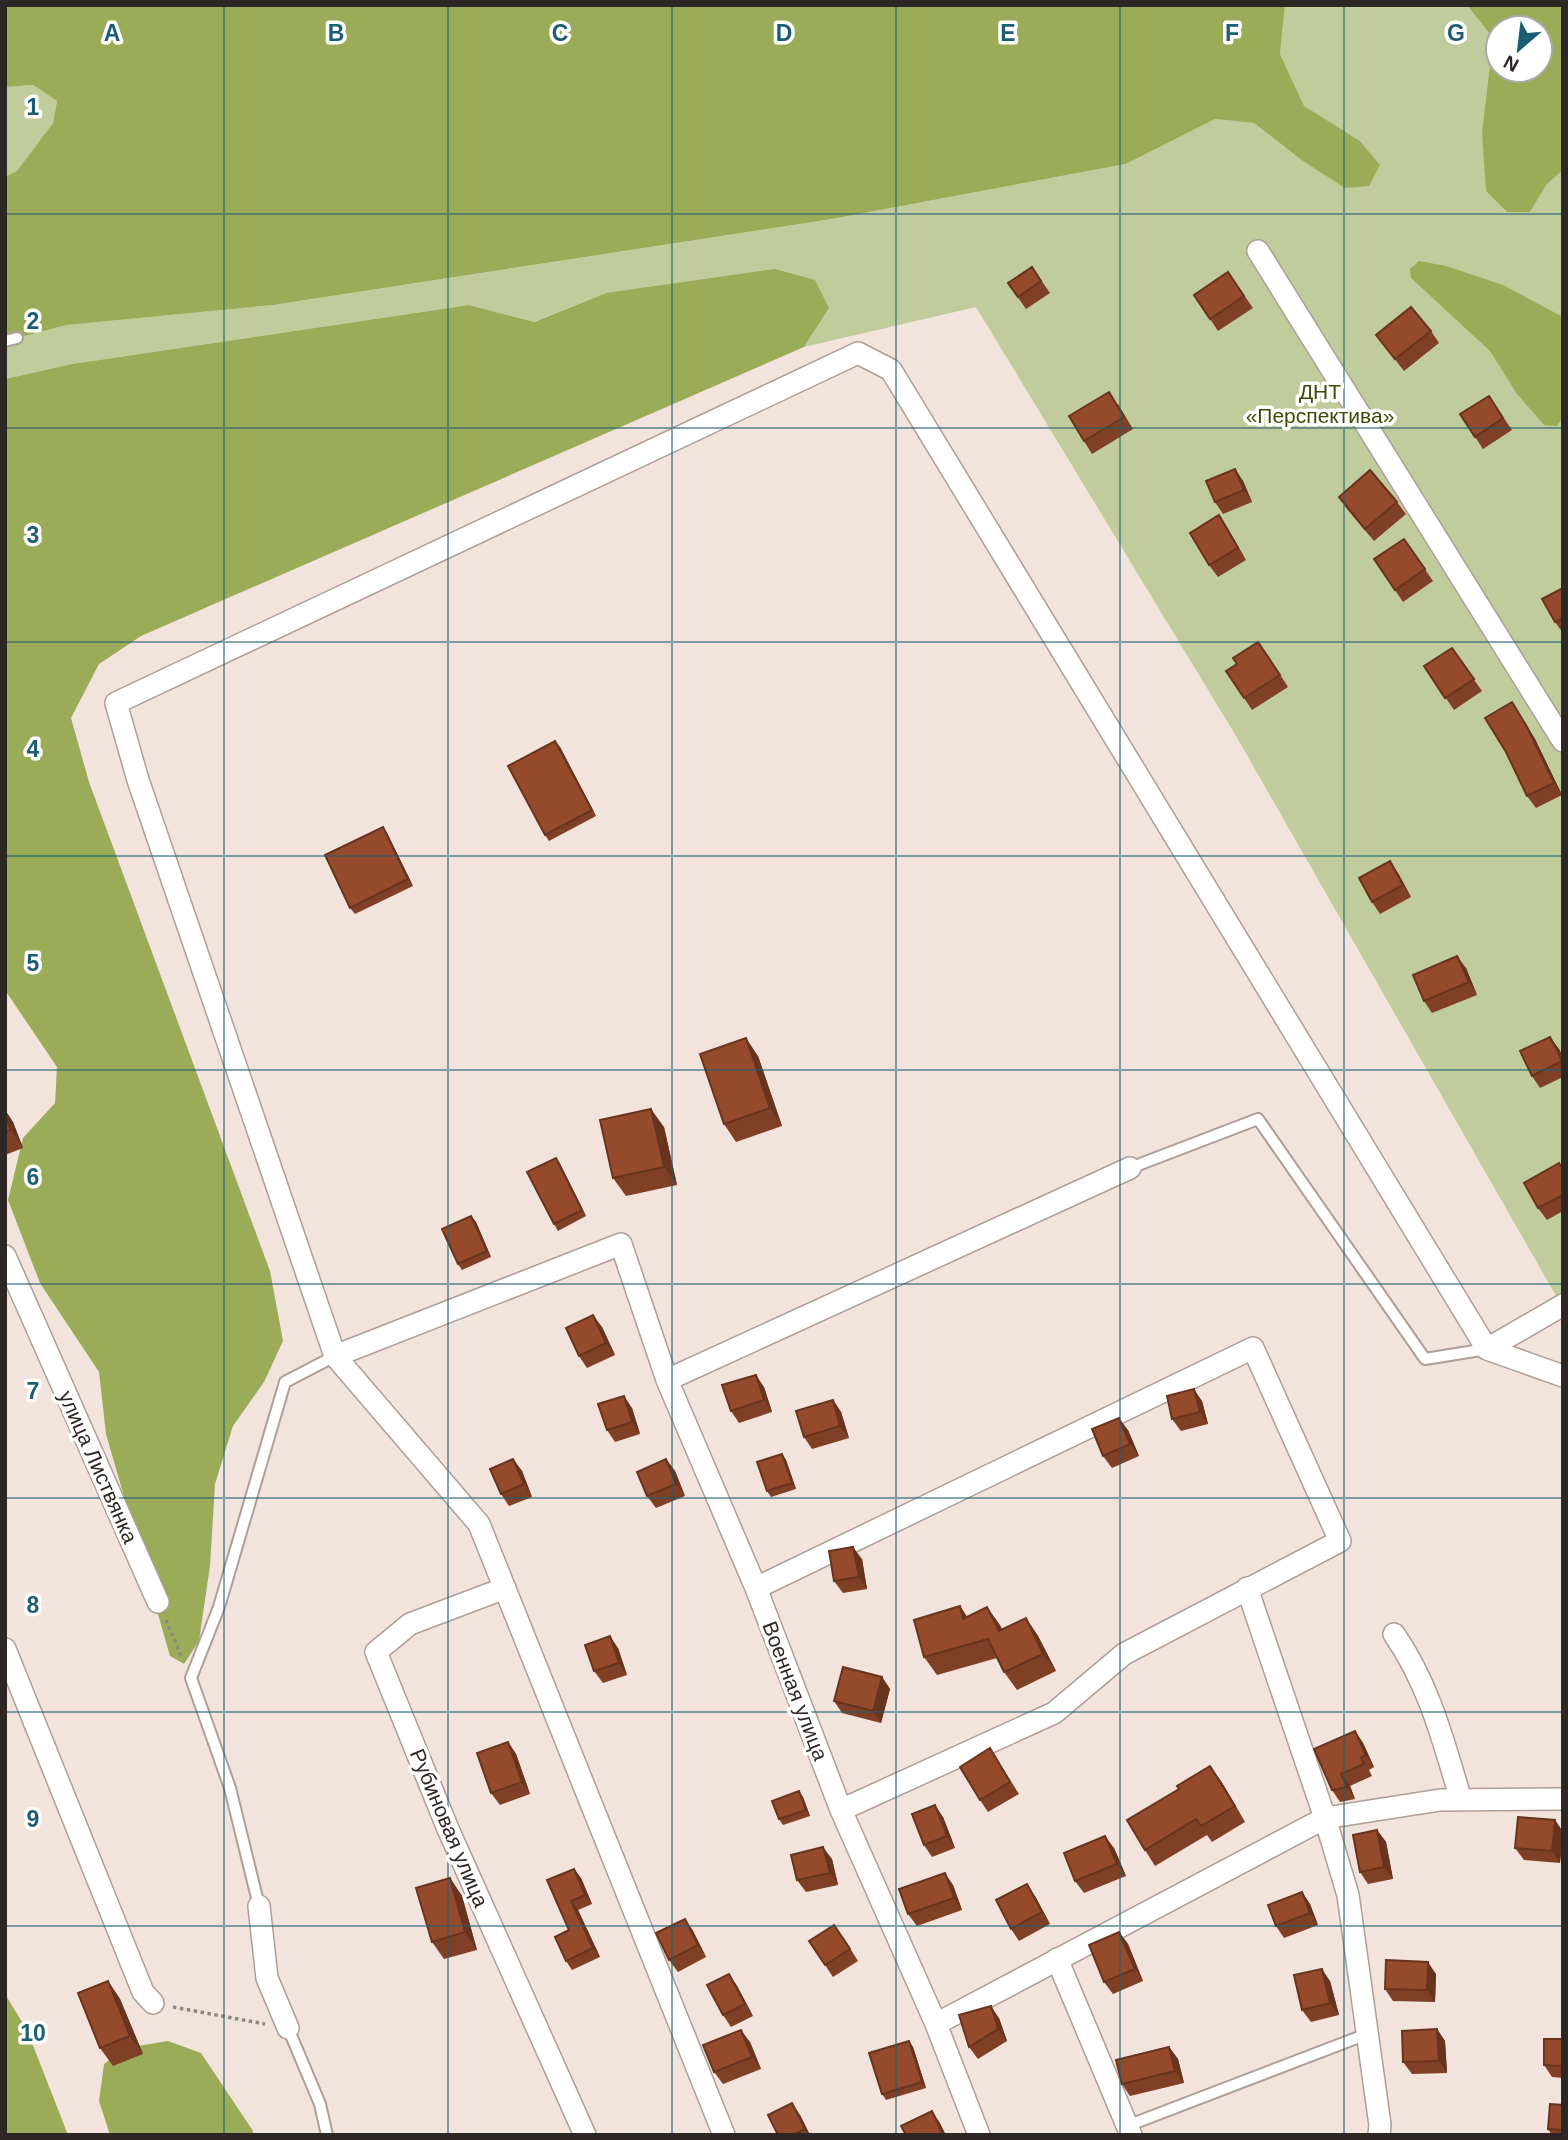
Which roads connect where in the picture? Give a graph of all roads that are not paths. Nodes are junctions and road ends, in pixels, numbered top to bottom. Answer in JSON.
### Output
{"nodes":[{"id":1,"x":1258,"y":251,"type":"dead end"},
{"id":2,"x":18,"y":338,"type":"dead end"},
{"id":3,"x":5,"y":341,"type":"edge"},
{"id":4,"x":1563,"y":741,"type":"edge"},
{"id":5,"x":1130,"y":1168,"type":"joint"},
{"id":6,"x":5,"y":1256,"type":"edge"},
{"id":7,"x":1563,"y":1305,"type":"edge"},
{"id":8,"x":1487,"y":1349,"type":"junction"},
{"id":9,"x":335,"y":1356,"type":"junction"},
{"id":10,"x":1563,"y":1376,"type":"edge"},
{"id":11,"x":667,"y":1380,"type":"junction"},
{"id":12,"x":505,"y":1588,"type":"junction"},
{"id":13,"x":756,"y":1588,"type":"junction"},
{"id":14,"x":1247,"y":1588,"type":"junction"},
{"id":15,"x":158,"y":1602,"type":"road end"},
{"id":16,"x":1394,"y":1634,"type":"dead end"},
{"id":17,"x":5,"y":1649,"type":"edge"},
{"id":18,"x":1461,"y":1800,"type":"junction"},
{"id":19,"x":1563,"y":1800,"type":"edge"},
{"id":20,"x":841,"y":1810,"type":"junction"},
{"id":21,"x":1325,"y":1818,"type":"junction"},
{"id":22,"x":259,"y":1906,"type":"joint"},
{"id":23,"x":1058,"y":1959,"type":"junction"},
{"id":24,"x":153,"y":2003,"type":"road end"},
{"id":25,"x":936,"y":2024,"type":"junction"},
{"id":26,"x":288,"y":2028,"type":"joint"},
{"id":27,"x":1367,"y":2034,"type":"junction"},
{"id":28,"x":1129,"y":2130,"type":"edge"},
{"id":29,"x":327,"y":2135,"type":"edge"},
{"id":30,"x":586,"y":2135,"type":"edge"},
{"id":31,"x":724,"y":2135,"type":"edge"},
{"id":32,"x":979,"y":2135,"type":"edge"},
{"id":33,"x":1379,"y":2135,"type":"edge"}],
"edges":[{"from":1,"to":4,"type":"street"},
{"from":2,"to":3,"type":"lane"},
{"from":5,"to":8,"type":"lane"},
{"from":5,"to":11,"type":"street"},
{"from":6,"to":15,"type":"street","name":"улица Листвянка"},
{"from":7,"to":8,"type":"street"},
{"from":8,"to":9,"type":"street"},
{"from":8,"to":10,"type":"street"},
{"from":9,"to":11,"type":"street","name":"Военная улица"},
{"from":9,"to":12,"type":"street"},
{"from":9,"to":22,"type":"lane"},
{"from":11,"to":13,"type":"street","name":"Военная улица"},
{"from":12,"to":30,"type":"street","name":"Рубиновая улица"},
{"from":12,"to":31,"type":"street"},
{"from":13,"to":14,"type":"street"},
{"from":13,"to":20,"type":"street","name":"Военная улица"},
{"from":14,"to":20,"type":"street"},
{"from":14,"to":21,"type":"street"},
{"from":16,"to":18,"type":"street"},
{"from":17,"to":24,"type":"street"},
{"from":18,"to":19,"type":"street"},
{"from":18,"to":21,"type":"street"},
{"from":20,"to":25,"type":"street","name":"Военная улица"},
{"from":21,"to":23,"type":"street"},
{"from":21,"to":27,"type":"street"},
{"from":22,"to":26,"type":"street"},
{"from":23,"to":25,"type":"street"},
{"from":23,"to":28,"type":"street"},
{"from":25,"to":32,"type":"street","name":"Военная улица"},
{"from":26,"to":29,"type":"lane"},
{"from":27,"to":28,"type":"lane"},
{"from":27,"to":33,"type":"street"}]}
